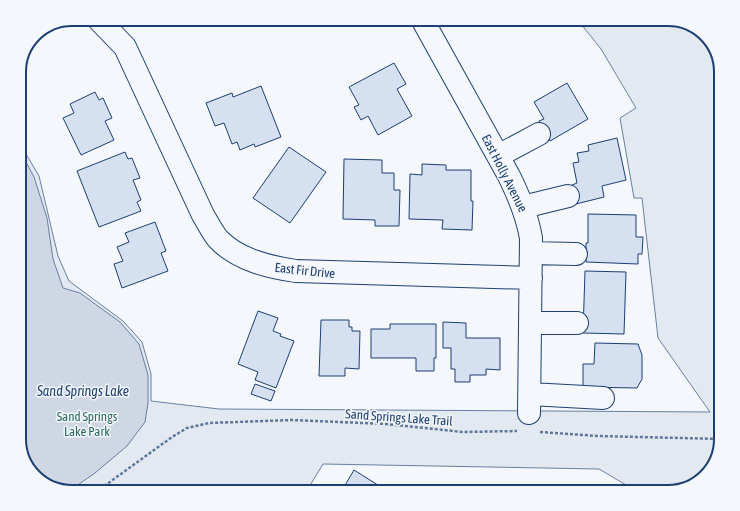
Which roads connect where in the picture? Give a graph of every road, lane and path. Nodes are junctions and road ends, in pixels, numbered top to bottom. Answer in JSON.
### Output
{"nodes":[{"id":1,"x":104,"y":26,"type":"edge"},
{"id":2,"x":426,"y":26,"type":"edge"},
{"id":3,"x":539,"y":134,"type":"dead end"},
{"id":4,"x":498,"y":156,"type":"junction"},
{"id":5,"x":568,"y":196,"type":"dead end"},
{"id":6,"x":523,"y":207,"type":"junction"},
{"id":7,"x":531,"y":254,"type":"junction"},
{"id":8,"x":576,"y":254,"type":"dead end"},
{"id":9,"x":531,"y":278,"type":"junction"},
{"id":10,"x":531,"y":323,"type":"junction"},
{"id":11,"x":576,"y":323,"type":"dead end"},
{"id":12,"x":603,"y":398,"type":"dead end"},
{"id":13,"x":530,"y":418,"type":"junction"},
{"id":14,"x":714,"y":439,"type":"edge"},
{"id":15,"x":106,"y":485,"type":"edge"}],
"edges":[{"from":1,"to":9,"type":"street","name":"East Fir Drive"},
{"from":2,"to":4,"type":"street","name":"East Holly Avenue"},
{"from":3,"to":4,"type":"street"},
{"from":4,"to":6,"type":"street","name":"East Holly Avenue"},
{"from":5,"to":6,"type":"street"},
{"from":6,"to":7,"type":"street","name":"East Holly Avenue"},
{"from":7,"to":8,"type":"street"},
{"from":7,"to":9,"type":"street","name":"East Holly Avenue"},
{"from":9,"to":10,"type":"street","name":"East Holly Avenue"},
{"from":10,"to":11,"type":"street"},
{"from":10,"to":13,"type":"street","name":"East Holly Avenue"},
{"from":12,"to":13,"type":"street"},
{"from":13,"to":14,"type":"path","name":"Sand Springs Lake Trail"},
{"from":13,"to":15,"type":"path","name":"Sand Springs Lake Trail"}]}
